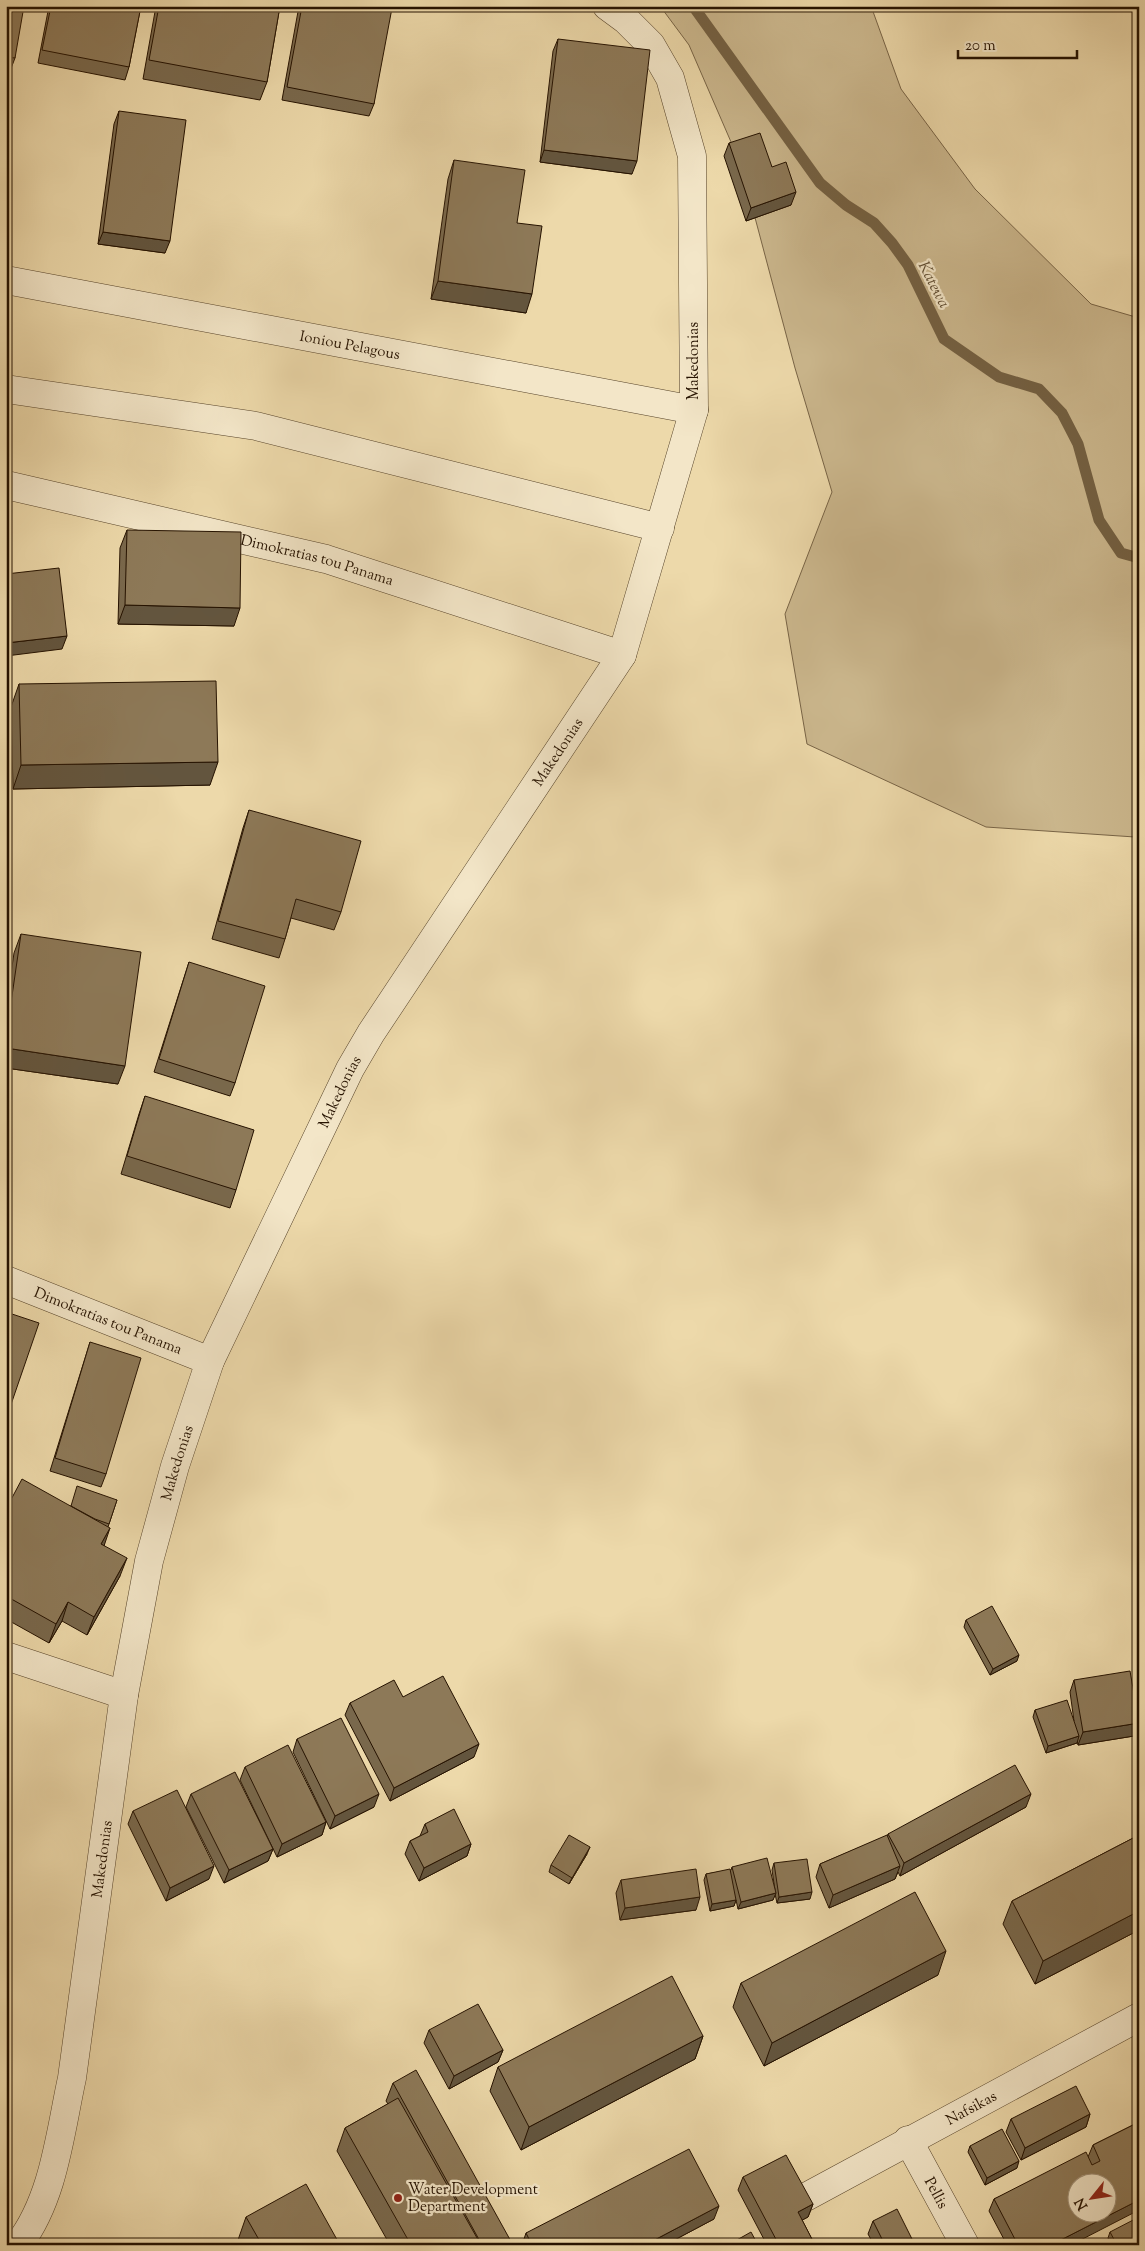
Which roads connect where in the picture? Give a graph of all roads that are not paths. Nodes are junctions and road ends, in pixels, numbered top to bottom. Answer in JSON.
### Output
{"nodes":[{"id":1,"x":607,"y":6,"type":"edge"},
{"id":2,"x":6,"y":280,"type":"edge"},
{"id":3,"x":6,"y":389,"type":"edge"},
{"id":4,"x":694,"y":410,"type":"junction"},
{"id":5,"x":6,"y":485,"type":"edge"},
{"id":6,"x":660,"y":528,"type":"junction"},
{"id":7,"x":622,"y":655,"type":"junction"},
{"id":8,"x":6,"y":1280,"type":"edge"},
{"id":9,"x":210,"y":1361,"type":"junction"},
{"id":10,"x":6,"y":1656,"type":"edge"},
{"id":11,"x":124,"y":1695,"type":"junction"},
{"id":12,"x":1139,"y":2017,"type":"edge"},
{"id":13,"x":908,"y":2140,"type":"junction"},
{"id":14,"x":804,"y":2198,"type":"edge"},
{"id":15,"x":18,"y":2245,"type":"edge"},
{"id":16,"x":965,"y":2245,"type":"edge"}],
"edges":[{"from":1,"to":4,"type":"street","name":"Makedonias"},
{"from":2,"to":4,"type":"street","name":"Ioniou Pelagous"},
{"from":3,"to":6,"type":"street"},
{"from":4,"to":6,"type":"street","name":"Makedonias"},
{"from":5,"to":7,"type":"street","name":"Dimokratias tou Panama"},
{"from":6,"to":7,"type":"street","name":"Makedonias"},
{"from":7,"to":9,"type":"street","name":"Makedonias"},
{"from":8,"to":9,"type":"street","name":"Dimokratias tou Panama"},
{"from":9,"to":11,"type":"street","name":"Makedonias"},
{"from":10,"to":11,"type":"street"},
{"from":11,"to":15,"type":"street","name":"Makedonias"},
{"from":12,"to":13,"type":"street","name":"Nafsikas"},
{"from":13,"to":14,"type":"street","name":"Nafsikas"},
{"from":13,"to":16,"type":"street","name":"Pellis"}]}
